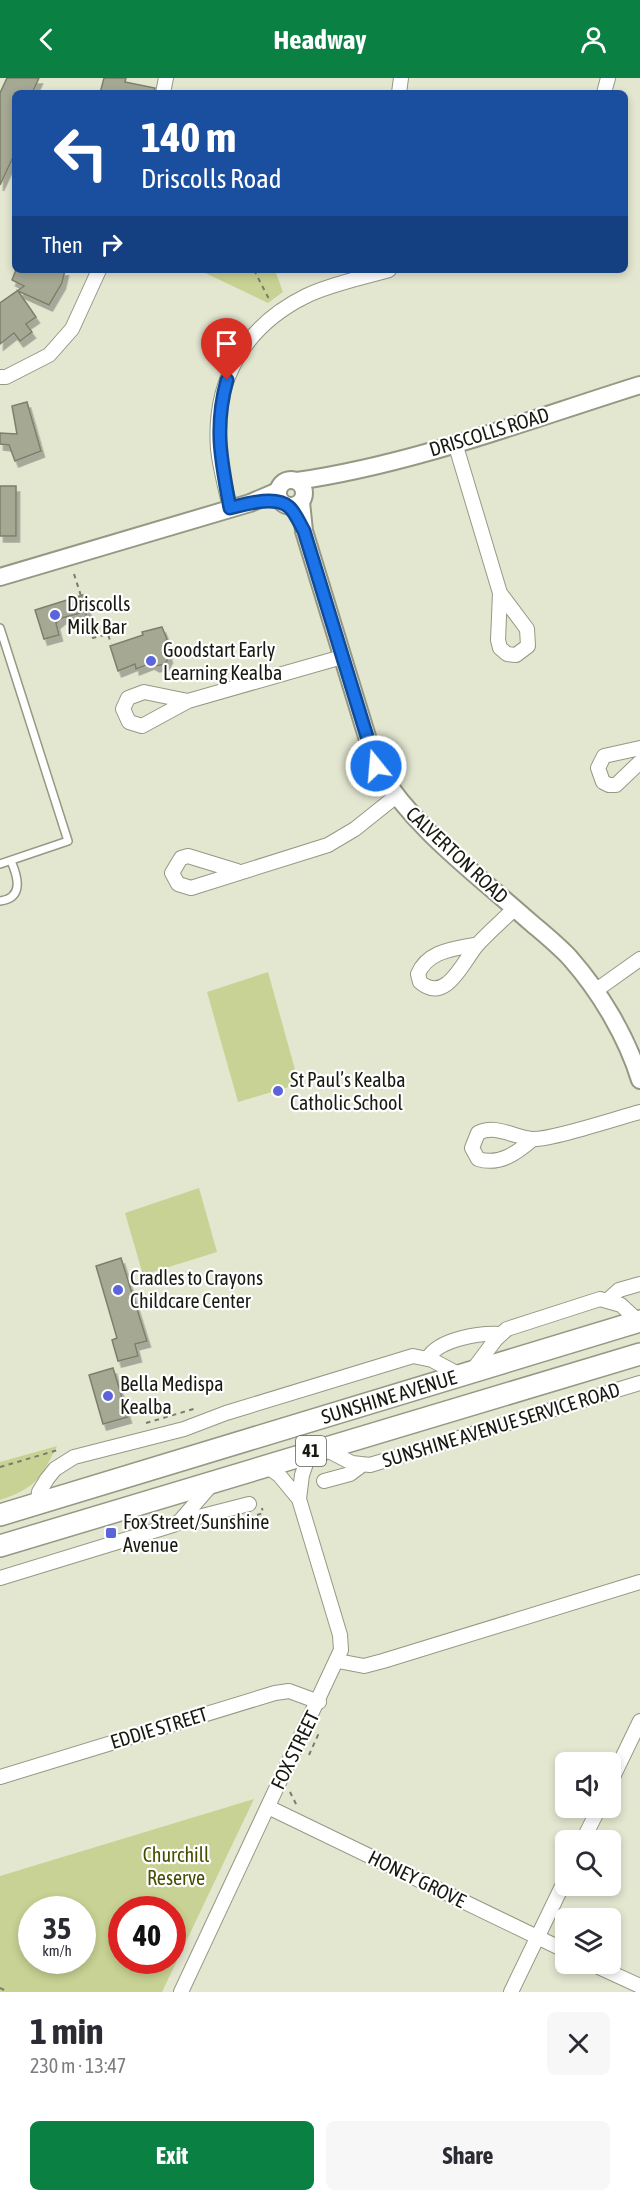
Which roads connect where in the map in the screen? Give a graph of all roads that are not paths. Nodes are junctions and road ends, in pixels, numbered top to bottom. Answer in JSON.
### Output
{"nodes":[{"id":1,"x":98,"y":273,"type":"edge"},
{"id":2,"x":379,"y":273,"type":"edge"},
{"id":3,"x":0,"y":377,"type":"edge"},
{"id":4,"x":640,"y":385,"type":"edge"},
{"id":5,"x":455,"y":443,"type":"junction"},
{"id":6,"x":292,"y":496,"type":"junction"},
{"id":7,"x":230,"y":508,"type":"junction"},
{"id":8,"x":0,"y":577,"type":"edge"},
{"id":9,"x":500,"y":593,"type":"dead end"},
{"id":10,"x":0,"y":628,"type":"edge"},
{"id":11,"x":342,"y":657,"type":"junction"},
{"id":12,"x":188,"y":701,"type":"dead end"},
{"id":13,"x":640,"y":748,"type":"edge"},
{"id":14,"x":640,"y":762,"type":"edge"},
{"id":15,"x":395,"y":797,"type":"junction"},
{"id":16,"x":11,"y":861,"type":"junction"},
{"id":17,"x":0,"y":864,"type":"edge"},
{"id":18,"x":237,"y":872,"type":"dead end"},
{"id":19,"x":0,"y":901,"type":"edge"},
{"id":20,"x":515,"y":908,"type":"junction"},
{"id":21,"x":478,"y":944,"type":"dead end"},
{"id":22,"x":640,"y":959,"type":"edge"},
{"id":23,"x":595,"y":991,"type":"junction"},
{"id":24,"x":640,"y":1080,"type":"edge"},
{"id":25,"x":640,"y":1112,"type":"edge"},
{"id":26,"x":533,"y":1139,"type":"dead end"},
{"id":27,"x":640,"y":1284,"type":"edge"},
{"id":28,"x":609,"y":1299,"type":"junction"},
{"id":29,"x":640,"y":1321,"type":"edge"},
{"id":30,"x":500,"y":1334,"type":"junction"},
{"id":31,"x":640,"y":1354,"type":"edge"},
{"id":32,"x":428,"y":1358,"type":"junction"},
{"id":33,"x":466,"y":1373,"type":"junction"},
{"id":34,"x":640,"y":1383,"type":"edge"},
{"id":35,"x":316,"y":1450,"type":"junction"},
{"id":36,"x":264,"y":1465,"type":"junction"},
{"id":37,"x":362,"y":1465,"type":"junction"},
{"id":38,"x":215,"y":1481,"type":"junction"},
{"id":39,"x":324,"y":1481,"type":"dead end"},
{"id":40,"x":299,"y":1499,"type":"junction"},
{"id":41,"x":38,"y":1503,"type":"junction"},
{"id":42,"x":249,"y":1504,"type":"dead end"},
{"id":43,"x":0,"y":1514,"type":"edge"},
{"id":44,"x":179,"y":1522,"type":"junction"},
{"id":45,"x":53,"y":1530,"type":"junction"},
{"id":46,"x":0,"y":1546,"type":"edge"},
{"id":47,"x":0,"y":1578,"type":"edge"},
{"id":48,"x":640,"y":1582,"type":"edge"},
{"id":49,"x":338,"y":1661,"type":"junction"},
{"id":50,"x":319,"y":1702,"type":"junction"},
{"id":51,"x":640,"y":1721,"type":"edge"},
{"id":52,"x":621,"y":1760,"type":"edge"},
{"id":53,"x":0,"y":1777,"type":"edge"},
{"id":54,"x":268,"y":1807,"type":"junction"},
{"id":55,"x":557,"y":1896,"type":"edge"},
{"id":56,"x":537,"y":1937,"type":"junction"},
{"id":57,"x":555,"y":1946,"type":"edge"},
{"id":58,"x":614,"y":1974,"type":"edge"},
{"id":59,"x":640,"y":1986,"type":"edge"},
{"id":60,"x":181,"y":1992,"type":"edge"},
{"id":61,"x":511,"y":1992,"type":"edge"}],
"edges":[{"from":1,"to":3,"type":"street"},
{"from":2,"to":7,"type":"street"},
{"from":4,"to":5,"type":"street","name":"DRISCOLLS ROAD"},
{"from":5,"to":6,"type":"street","name":"DRISCOLLS ROAD"},
{"from":5,"to":9,"type":"street"},
{"from":6,"to":7,"type":"street","name":"DRISCOLLS ROAD"},
{"from":6,"to":11,"type":"street","name":"CALVERTON ROAD"},
{"from":7,"to":8,"type":"street","name":"DRISCOLLS ROAD"},
{"from":10,"to":16,"type":"lane"},
{"from":11,"to":12,"type":"street"},
{"from":11,"to":15,"type":"street","name":"CALVERTON ROAD"},
{"from":13,"to":14,"type":"street"},
{"from":15,"to":18,"type":"street"},
{"from":15,"to":20,"type":"street","name":"CALVERTON ROAD"},
{"from":16,"to":17,"type":"lane"},
{"from":16,"to":19,"type":"lane"},
{"from":20,"to":21,"type":"street"},
{"from":20,"to":23,"type":"street","name":"CALVERTON ROAD"},
{"from":22,"to":23,"type":"street"},
{"from":23,"to":24,"type":"street","name":"CALVERTON ROAD"},
{"from":25,"to":26,"type":"street"},
{"from":27,"to":28,"type":"street"},
{"from":28,"to":29,"type":"street"},
{"from":28,"to":30,"type":"street"},
{"from":29,"to":33,"type":"main road","name":"SUNSHINE AVENUE","number":"41"},
{"from":30,"to":32,"type":"street"},
{"from":30,"to":33,"type":"street"},
{"from":31,"to":35,"type":"main road","name":"SUNSHINE AVENUE","number":"41"},
{"from":32,"to":33,"type":"street"},
{"from":32,"to":41,"type":"street"},
{"from":33,"to":41,"type":"main road","name":"SUNSHINE AVENUE","number":"41"},
{"from":34,"to":37,"type":"street","name":"SUNSHINE AVENUE SERVICE ROAD"},
{"from":35,"to":36,"type":"main road","name":"SUNSHINE AVENUE","number":"41"},
{"from":35,"to":37,"type":"street","name":"SUNSHINE AVENUE SERVICE ROAD"},
{"from":35,"to":40,"type":"street","name":"FOX STREET"},
{"from":36,"to":38,"type":"main road","name":"SUNSHINE AVENUE","number":"41"},
{"from":36,"to":40,"type":"street","name":"FOX STREET"},
{"from":37,"to":39,"type":"street","name":"SUNSHINE AVENUE SERVICE ROAD"},
{"from":38,"to":44,"type":"street"},
{"from":38,"to":45,"type":"main road","name":"SUNSHINE AVENUE","number":"41"},
{"from":40,"to":49,"type":"street","name":"FOX STREET"},
{"from":41,"to":43,"type":"main road","name":"SUNSHINE AVENUE","number":"41"},
{"from":41,"to":45,"type":"main road"},
{"from":42,"to":44,"type":"street"},
{"from":44,"to":47,"type":"street"},
{"from":45,"to":46,"type":"main road","name":"SUNSHINE AVENUE","number":"41"},
{"from":48,"to":49,"type":"street"},
{"from":49,"to":50,"type":"street","name":"FOX STREET"},
{"from":50,"to":53,"type":"street","name":"EDDIE STREET"},
{"from":50,"to":54,"type":"street","name":"FOX STREET"},
{"from":51,"to":52,"type":"street"},
{"from":54,"to":56,"type":"street","name":"HONEY GROVE"},
{"from":54,"to":60,"type":"street","name":"FOX STREET"},
{"from":55,"to":56,"type":"street"},
{"from":56,"to":57,"type":"street","name":"HONEY GROVE"},
{"from":56,"to":61,"type":"street"},
{"from":58,"to":59,"type":"street"}]}
